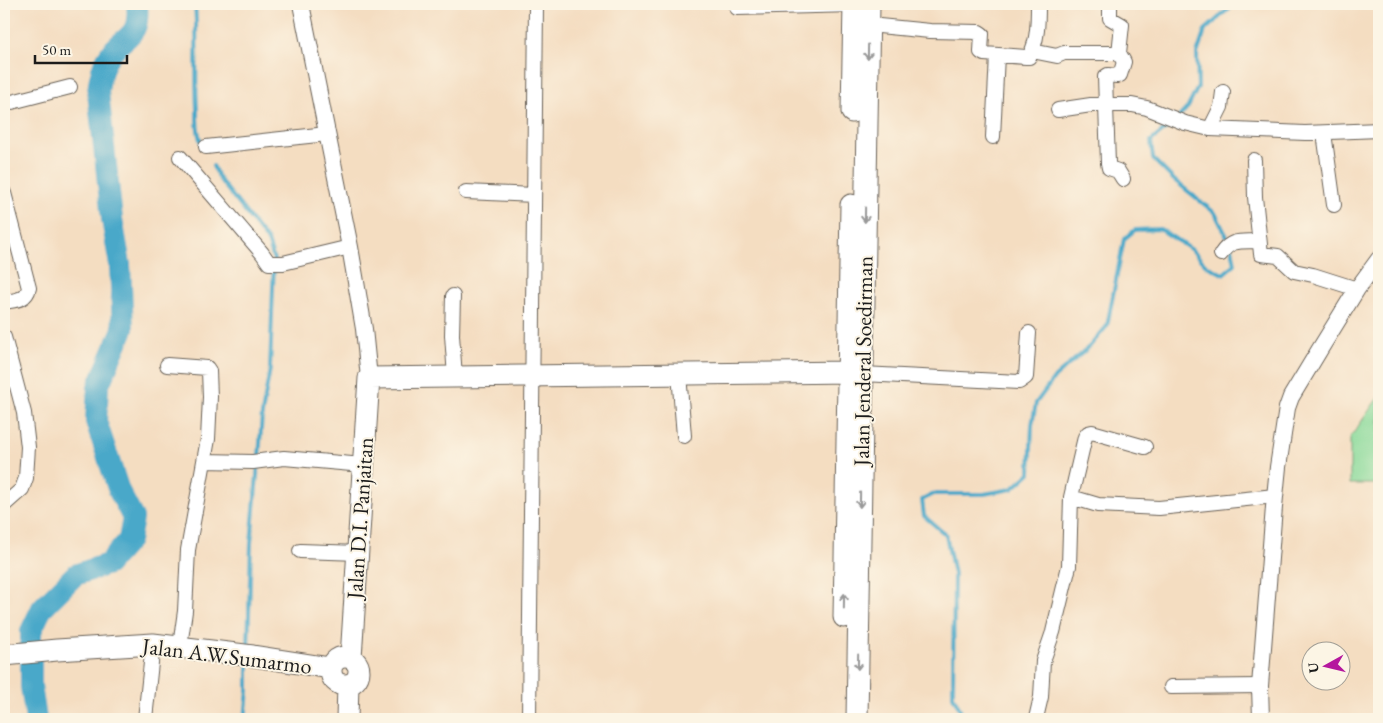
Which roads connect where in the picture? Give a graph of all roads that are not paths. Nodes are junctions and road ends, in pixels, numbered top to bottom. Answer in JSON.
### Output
{"nodes":[{"id":1,"x":302,"y":4,"type":"edge"},
{"id":2,"x":536,"y":4,"type":"edge"},
{"id":3,"x":1038,"y":4,"type":"edge"},
{"id":4,"x":1110,"y":4,"type":"edge"},
{"id":5,"x":737,"y":8,"type":"dead end"},
{"id":6,"x":861,"y":9,"type":"edge"},
{"id":7,"x":1032,"y":51,"type":"junction"},
{"id":8,"x":1119,"y":53,"type":"junction"},
{"id":9,"x":997,"y":55,"type":"junction"},
{"id":10,"x":70,"y":87,"type":"dead end"},
{"id":11,"x":1223,"y":92,"type":"dead end"},
{"id":12,"x":4,"y":104,"type":"edge"},
{"id":13,"x":1106,"y":105,"type":"junction"},
{"id":14,"x":1058,"y":110,"type":"dead end"},
{"id":15,"x":1210,"y":129,"type":"junction"},
{"id":16,"x":1379,"y":130,"type":"edge"},
{"id":17,"x":1324,"y":133,"type":"junction"},
{"id":18,"x":327,"y":134,"type":"junction"},
{"id":19,"x":993,"y":137,"type":"dead end"},
{"id":20,"x":206,"y":147,"type":"dead end"},
{"id":21,"x":180,"y":157,"type":"dead end"},
{"id":22,"x":1254,"y":160,"type":"dead end"},
{"id":23,"x":1124,"y":180,"type":"dead end"},
{"id":24,"x":466,"y":192,"type":"dead end"},
{"id":25,"x":4,"y":193,"type":"edge"},
{"id":26,"x":534,"y":195,"type":"junction"},
{"id":27,"x":1334,"y":205,"type":"dead end"},
{"id":28,"x":1259,"y":241,"type":"junction"},
{"id":29,"x":350,"y":247,"type":"junction"},
{"id":30,"x":1221,"y":254,"type":"dead end"},
{"id":31,"x":1379,"y":259,"type":"edge"},
{"id":32,"x":1357,"y":289,"type":"junction"},
{"id":33,"x":452,"y":296,"type":"dead end"},
{"id":34,"x":4,"y":302,"type":"edge"},
{"id":35,"x":1028,"y":334,"type":"dead end"},
{"id":36,"x":4,"y":337,"type":"edge"},
{"id":37,"x":166,"y":365,"type":"dead end"},
{"id":38,"x":855,"y":373,"type":"junction"},
{"id":39,"x":680,"y":374,"type":"junction"},
{"id":40,"x":532,"y":376,"type":"junction"},
{"id":41,"x":455,"y":377,"type":"junction"},
{"id":42,"x":369,"y":378,"type":"junction"},
{"id":43,"x":684,"y":436,"type":"dead end"},
{"id":44,"x":1145,"y":447,"type":"dead end"},
{"id":45,"x":204,"y":461,"type":"junction"},
{"id":46,"x":363,"y":465,"type":"junction"},
{"id":47,"x":1275,"y":496,"type":"junction"},
{"id":48,"x":1071,"y":497,"type":"junction"},
{"id":49,"x":4,"y":505,"type":"edge"},
{"id":50,"x":300,"y":552,"type":"dead end"},
{"id":51,"x":359,"y":553,"type":"junction"},
{"id":52,"x":153,"y":644,"type":"junction"},
{"id":53,"x":180,"y":646,"type":"junction"},
{"id":54,"x":5,"y":655,"type":"edge"},
{"id":55,"x":351,"y":658,"type":"junction"},
{"id":56,"x":330,"y":668,"type":"junction"},
{"id":57,"x":348,"y":684,"type":"junction"},
{"id":58,"x":1260,"y":686,"type":"junction"},
{"id":59,"x":1171,"y":687,"type":"dead end"},
{"id":60,"x":1037,"y":714,"type":"dead end"},
{"id":61,"x":146,"y":719,"type":"edge"},
{"id":62,"x":347,"y":719,"type":"edge"},
{"id":63,"x":529,"y":719,"type":"edge"},
{"id":64,"x":842,"y":719,"type":"edge"},
{"id":65,"x":857,"y":719,"type":"edge"},
{"id":66,"x":1261,"y":719,"type":"edge"}],
"edges":[{"from":1,"to":18,"type":"street"},
{"from":2,"to":26,"type":"street"},
{"from":3,"to":7,"type":"street"},
{"from":4,"to":8,"type":"street"},
{"from":5,"to":6,"type":"street"},
{"from":6,"to":9,"type":"street"},
{"from":6,"to":38,"type":"main road","name":"Jalan Jenderal Soedirman"},
{"from":7,"to":8,"type":"street"},
{"from":7,"to":9,"type":"street"},
{"from":8,"to":13,"type":"street"},
{"from":9,"to":19,"type":"street"},
{"from":10,"to":12,"type":"street"},
{"from":11,"to":15,"type":"street"},
{"from":13,"to":14,"type":"street"},
{"from":13,"to":15,"type":"street"},
{"from":13,"to":23,"type":"street"},
{"from":15,"to":17,"type":"street"},
{"from":16,"to":17,"type":"street"},
{"from":17,"to":27,"type":"street"},
{"from":18,"to":20,"type":"street"},
{"from":18,"to":29,"type":"street"},
{"from":21,"to":29,"type":"street"},
{"from":22,"to":28,"type":"street"},
{"from":24,"to":26,"type":"street"},
{"from":25,"to":34,"type":"street"},
{"from":26,"to":40,"type":"street"},
{"from":28,"to":30,"type":"street"},
{"from":28,"to":32,"type":"street"},
{"from":29,"to":42,"type":"street"},
{"from":31,"to":32,"type":"street"},
{"from":32,"to":47,"type":"street"},
{"from":33,"to":41,"type":"street"},
{"from":35,"to":38,"type":"street"},
{"from":36,"to":49,"type":"street"},
{"from":37,"to":45,"type":"street"},
{"from":38,"to":39,"type":"main road"},
{"from":64,"to":38,"type":"main road","name":"Jalan Jenderal Soedirman","one_way":true},
{"from":38,"to":65,"type":"main road","name":"Jalan Jenderal Soedirman","one_way":true},
{"from":39,"to":40,"type":"main road"},
{"from":39,"to":43,"type":"street"},
{"from":40,"to":41,"type":"main road"},
{"from":40,"to":63,"type":"street"},
{"from":41,"to":42,"type":"main road"},
{"from":42,"to":46,"type":"main road","name":"Jalan D.I. Panjaitan"},
{"from":44,"to":48,"type":"street"},
{"from":45,"to":46,"type":"street"},
{"from":45,"to":53,"type":"street"},
{"from":46,"to":51,"type":"main road","name":"Jalan D.I. Panjaitan"},
{"from":47,"to":48,"type":"street"},
{"from":47,"to":58,"type":"street"},
{"from":48,"to":60,"type":"street"},
{"from":50,"to":51,"type":"street"},
{"from":51,"to":55,"type":"main road","name":"Jalan D.I. Panjaitan"},
{"from":52,"to":53,"type":"main road","name":"Jalan A.W.Sumarmo"},
{"from":52,"to":54,"type":"main road","name":"Jalan A.W.Sumarmo"},
{"from":52,"to":61,"type":"street"},
{"from":53,"to":56,"type":"main road","name":"Jalan A.W.Sumarmo"},
{"from":55,"to":56,"type":"main road"},
{"from":55,"to":57,"type":"main road"},
{"from":56,"to":57,"type":"main road"},
{"from":57,"to":62,"type":"main road"},
{"from":58,"to":59,"type":"street"},
{"from":58,"to":66,"type":"street"}]}
